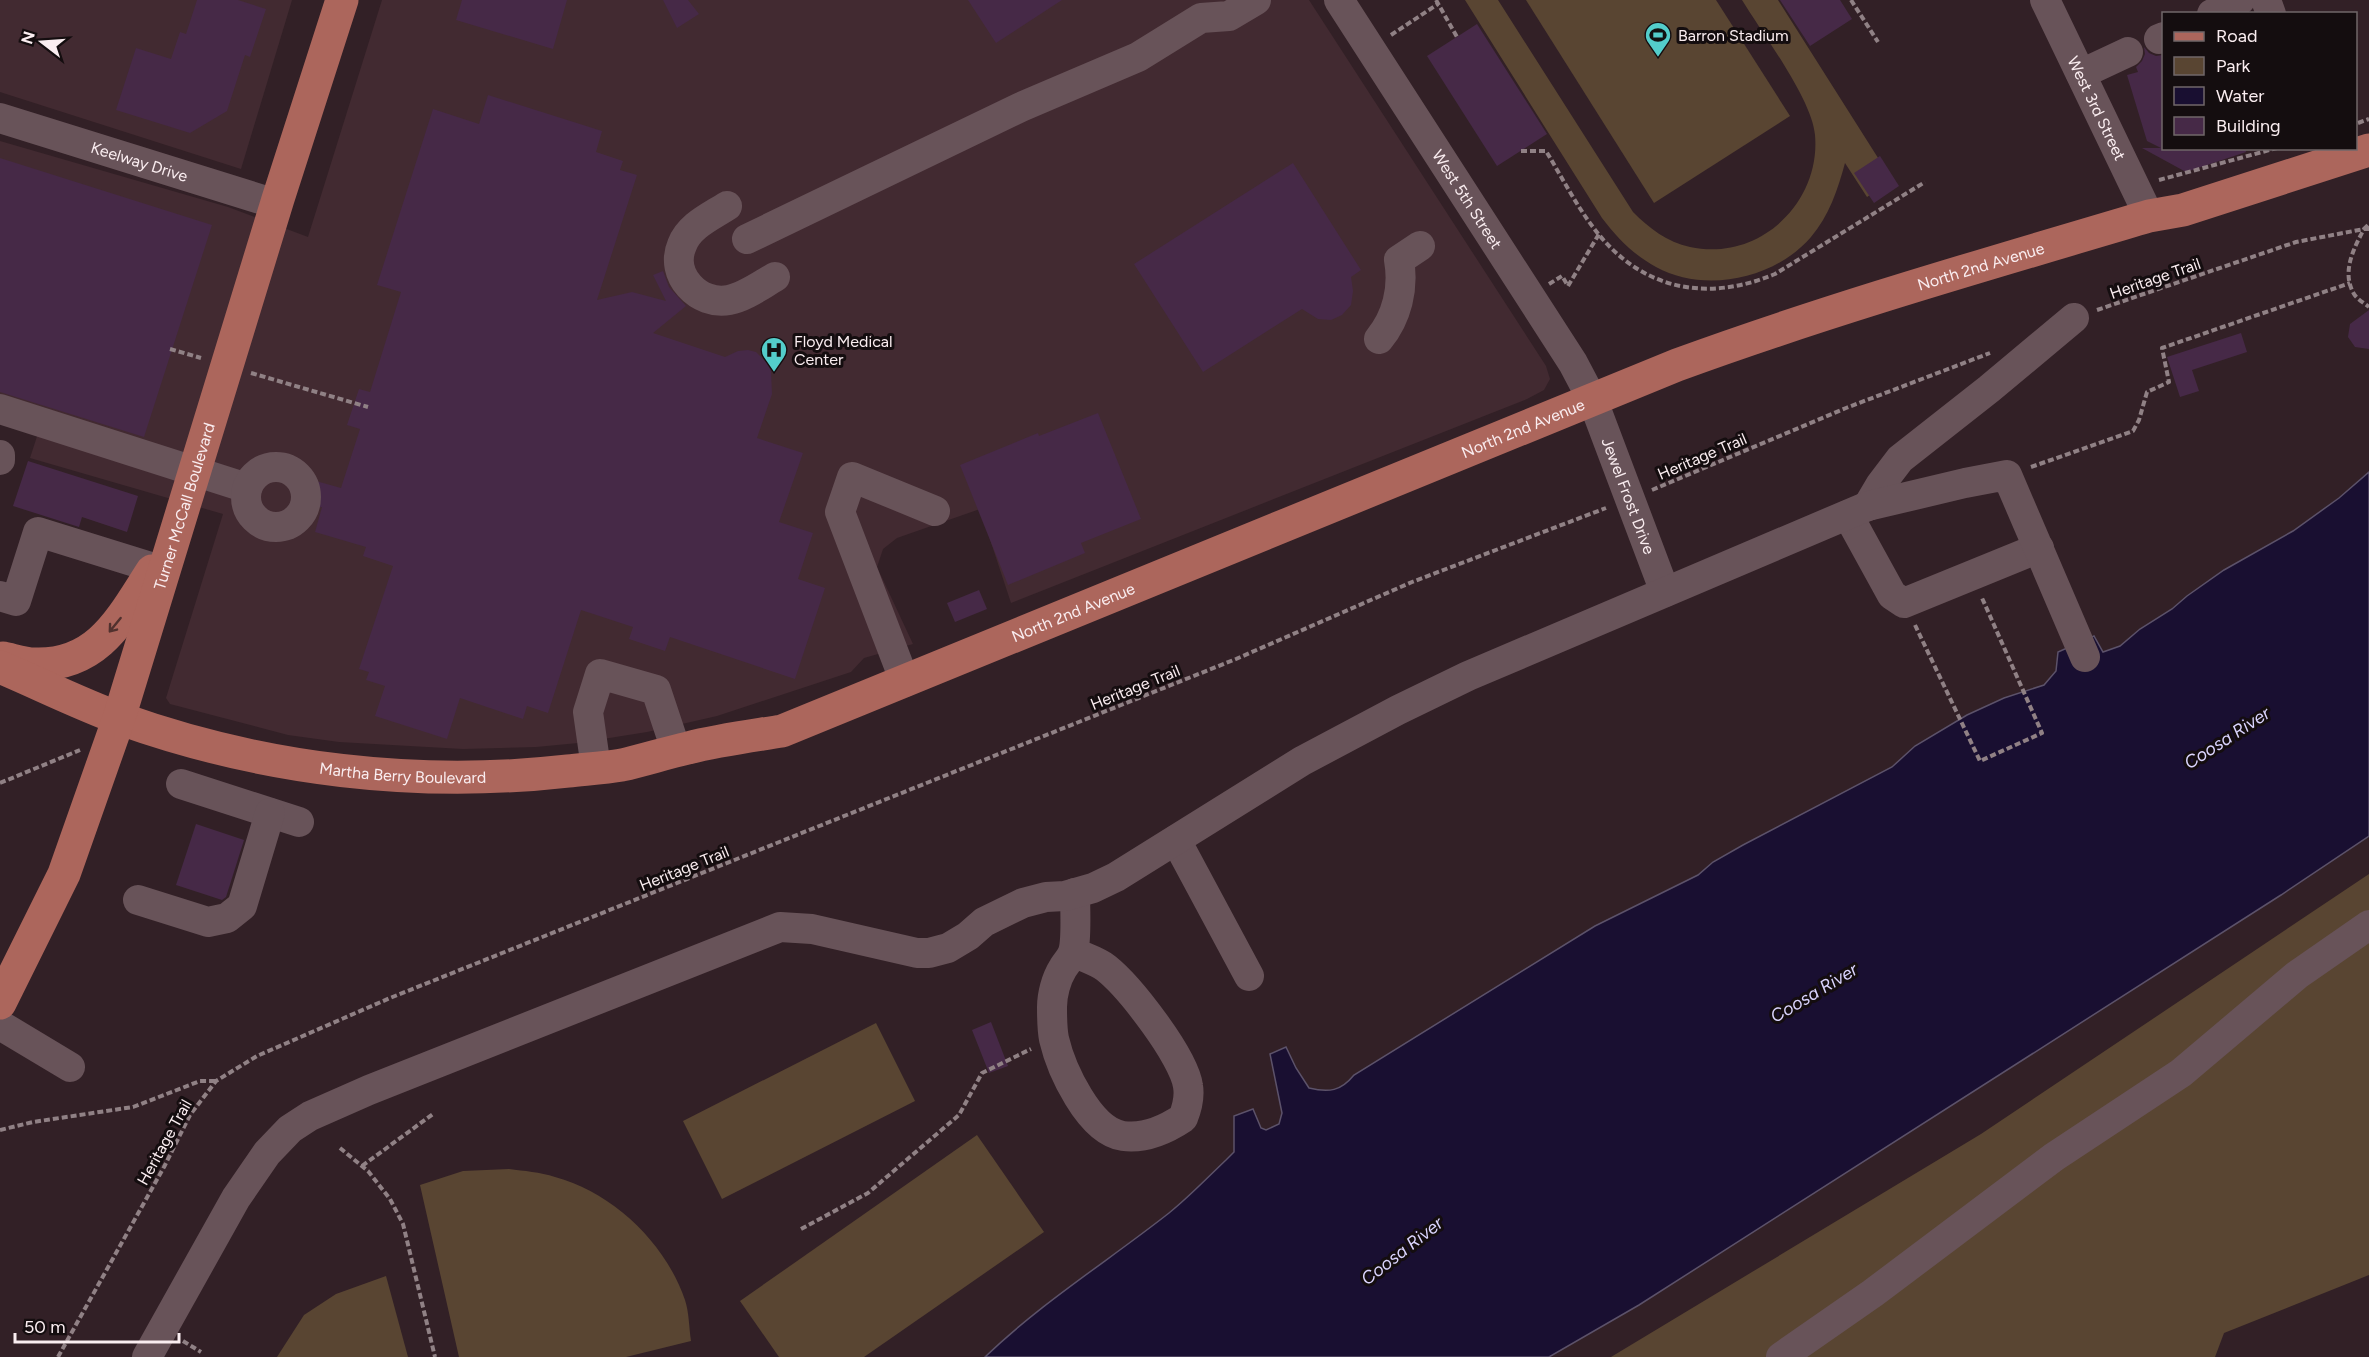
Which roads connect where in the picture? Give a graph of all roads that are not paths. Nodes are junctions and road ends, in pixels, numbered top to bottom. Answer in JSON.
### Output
{"nodes":[{"id":1,"x":342,"y":0,"type":"edge"},
{"id":2,"x":1256,"y":0,"type":"edge"},
{"id":3,"x":1339,"y":0,"type":"edge"},
{"id":4,"x":2045,"y":0,"type":"edge"},
{"id":5,"x":2240,"y":0,"type":"edge"},
{"id":6,"x":1204,"y":9,"type":"edge"},
{"id":7,"x":2216,"y":12,"type":"edge"},
{"id":8,"x":2128,"y":52,"type":"dead end"},
{"id":9,"x":2081,"y":74,"type":"junction"},
{"id":10,"x":0,"y":118,"type":"edge"},
{"id":11,"x":2369,"y":150,"type":"edge"},
{"id":12,"x":2324,"y":156,"type":"edge"},
{"id":13,"x":276,"y":204,"type":"junction"},
{"id":14,"x":727,"y":207,"type":"dead end"},
{"id":15,"x":2149,"y":216,"type":"junction"},
{"id":16,"x":747,"y":238,"type":"dead end"},
{"id":17,"x":1420,"y":246,"type":"dead end"},
{"id":18,"x":775,"y":277,"type":"dead end"},
{"id":19,"x":2074,"y":318,"type":"road end"},
{"id":20,"x":1379,"y":339,"type":"dead end"},
{"id":21,"x":1593,"y":401,"type":"junction"},
{"id":22,"x":0,"y":409,"type":"edge"},
{"id":23,"x":0,"y":455,"type":"edge"},
{"id":24,"x":0,"y":460,"type":"edge"},
{"id":25,"x":194,"y":471,"type":"junction"},
{"id":26,"x":247,"y":488,"type":"dead end"},
{"id":27,"x":1858,"y":510,"type":"junction"},
{"id":28,"x":935,"y":511,"type":"dead end"},
{"id":29,"x":2039,"y":548,"type":"junction"},
{"id":30,"x":163,"y":555,"type":"junction"},
{"id":31,"x":1665,"y":592,"type":"junction"},
{"id":32,"x":0,"y":596,"type":"edge"},
{"id":33,"x":2085,"y":657,"type":"dead end"},
{"id":34,"x":0,"y":658,"type":"edge"},
{"id":35,"x":0,"y":667,"type":"edge"},
{"id":36,"x":905,"y":682,"type":"junction"},
{"id":37,"x":116,"y":727,"type":"junction"},
{"id":38,"x":681,"y":743,"type":"junction"},
{"id":39,"x":596,"y":768,"type":"junction"},
{"id":40,"x":181,"y":784,"type":"dead end"},
{"id":41,"x":270,"y":813,"type":"junction"},
{"id":42,"x":299,"y":822,"type":"dead end"},
{"id":43,"x":1176,"y":840,"type":"junction"},
{"id":44,"x":1075,"y":893,"type":"junction"},
{"id":45,"x":138,"y":900,"type":"dead end"},
{"id":46,"x":2369,"y":925,"type":"edge"},
{"id":47,"x":1073,"y":952,"type":"junction"},
{"id":48,"x":1249,"y":976,"type":"dead end"},
{"id":49,"x":1,"y":1003,"type":"edge"},
{"id":50,"x":70,"y":1067,"type":"dead end"},
{"id":51,"x":147,"y":1357,"type":"edge"},
{"id":52,"x":1780,"y":1357,"type":"edge"}],
"edges":[{"from":1,"to":13,"type":"main road","name":"Turner McCall Boulevard"},
{"from":2,"to":6,"type":"street"},
{"from":3,"to":21,"type":"street","name":"West 5th Street"},
{"from":4,"to":9,"type":"street","name":"West 3rd Street"},
{"from":5,"to":7,"type":"street"},
{"from":6,"to":16,"type":"street"},
{"from":8,"to":9,"type":"street"},
{"from":9,"to":15,"type":"street","name":"West 3rd Street"},
{"from":10,"to":13,"type":"street","name":"Keelway Drive"},
{"from":11,"to":12,"type":"main road","name":"North 2nd Avenue"},
{"from":12,"to":15,"type":"main road","name":"North 2nd Avenue"},
{"from":13,"to":25,"type":"main road","name":"Turner McCall Boulevard"},
{"from":14,"to":18,"type":"street"},
{"from":15,"to":21,"type":"main road","name":"North 2nd Avenue"},
{"from":17,"to":20,"type":"street"},
{"from":19,"to":27,"type":"street"},
{"from":21,"to":31,"type":"street","name":"Jewel Frost Drive"},
{"from":21,"to":36,"type":"main road","name":"North 2nd Avenue"},
{"from":22,"to":25,"type":"street"},
{"from":23,"to":24,"type":"street"},
{"from":25,"to":26,"type":"street"},
{"from":25,"to":30,"type":"main road","name":"Turner McCall Boulevard"},
{"from":27,"to":29,"type":"street"},
{"from":27,"to":29,"type":"street"},
{"from":27,"to":31,"type":"street"},
{"from":28,"to":36,"type":"street"},
{"from":29,"to":33,"type":"street"},
{"from":30,"to":32,"type":"street"},
{"from":30,"to":34,"type":"main road","one_way":true},
{"from":30,"to":37,"type":"main road","name":"Turner McCall Boulevard"},
{"from":31,"to":43,"type":"street"},
{"from":35,"to":37,"type":"main road","name":"Martha Berry Boulevard"},
{"from":36,"to":38,"type":"main road","name":"North 2nd Avenue"},
{"from":37,"to":39,"type":"main road","name":"Martha Berry Boulevard"},
{"from":37,"to":49,"type":"main road","name":"Turner McCall Boulevard"},
{"from":38,"to":39,"type":"main road","name":"Martha Berry Boulevard"},
{"from":38,"to":39,"type":"street"},
{"from":40,"to":41,"type":"street"},
{"from":41,"to":42,"type":"street"},
{"from":41,"to":45,"type":"street"},
{"from":43,"to":44,"type":"street"},
{"from":43,"to":48,"type":"street"},
{"from":44,"to":47,"type":"street"},
{"from":44,"to":51,"type":"street"},
{"from":46,"to":52,"type":"street"},
{"from":47,"to":47,"type":"street"},
{"from":49,"to":50,"type":"street"}]}
